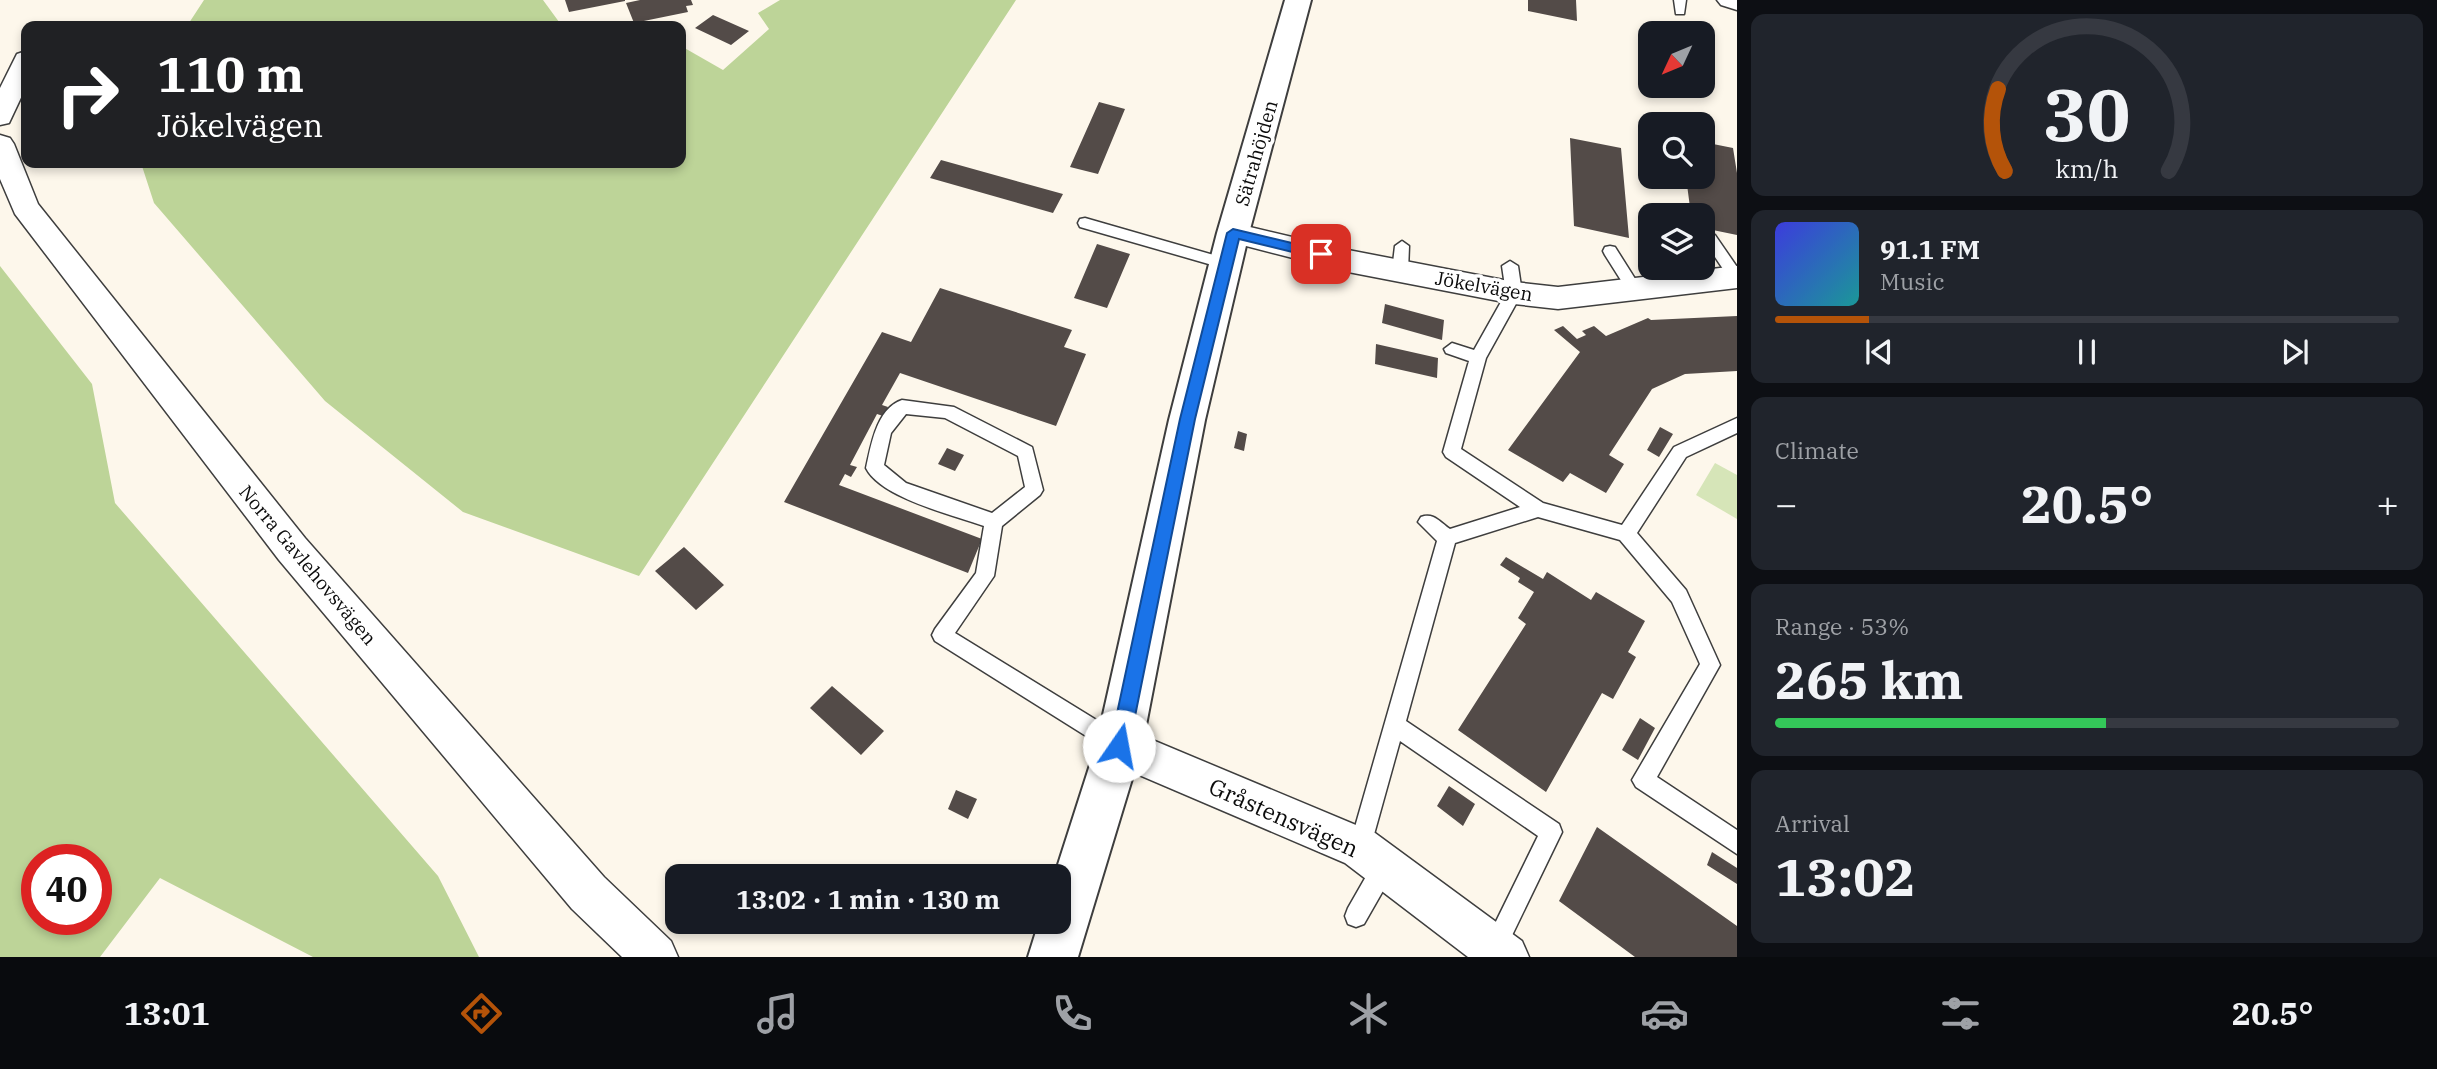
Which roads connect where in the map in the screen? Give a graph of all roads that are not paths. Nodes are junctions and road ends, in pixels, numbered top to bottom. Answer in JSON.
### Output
{"nodes":[{"id":1,"x":1298,"y":0,"type":"edge"},
{"id":2,"x":1729,"y":0,"type":"edge"},
{"id":3,"x":1737,"y":3,"type":"edge"},
{"id":4,"x":21,"y":70,"type":"edge"},
{"id":5,"x":0,"y":117,"type":"edge"},
{"id":6,"x":0,"y":144,"type":"edge"},
{"id":7,"x":1086,"y":223,"type":"dead end"},
{"id":8,"x":1715,"y":246,"type":"edge"},
{"id":9,"x":1230,"y":249,"type":"junction"},
{"id":10,"x":1610,"y":251,"type":"dead end"},
{"id":11,"x":1736,"y":277,"type":"edge"},
{"id":12,"x":1512,"y":280,"type":"junction"},
{"id":13,"x":1634,"y":289,"type":"junction"},
{"id":14,"x":1452,"y":349,"type":"dead end"},
{"id":15,"x":1478,"y":358,"type":"junction"},
{"id":16,"x":1737,"y":425,"type":"edge"},
{"id":17,"x":1538,"y":509,"type":"junction"},
{"id":18,"x":994,"y":522,"type":"junction"},
{"id":19,"x":1427,"y":522,"type":"dead end"},
{"id":20,"x":1626,"y":534,"type":"junction"},
{"id":21,"x":1447,"y":537,"type":"junction"},
{"id":22,"x":1396,"y":726,"type":"junction"},
{"id":23,"x":1119,"y":746,"type":"junction"},
{"id":24,"x":1737,"y":843,"type":"edge"},
{"id":25,"x":1372,"y":857,"type":"junction"},
{"id":26,"x":1356,"y":916,"type":"dead end"},
{"id":27,"x":1500,"y":952,"type":"edge"},
{"id":28,"x":655,"y":957,"type":"edge"},
{"id":29,"x":1053,"y":957,"type":"edge"}],
"edges":[{"from":1,"to":9,"type":"street","name":"Sätrahöjden"},
{"from":2,"to":3,"type":"street"},
{"from":4,"to":5,"type":"street"},
{"from":6,"to":28,"type":"street","name":"Norra Gavlehovsvägen"},
{"from":7,"to":9,"type":"lane"},
{"from":8,"to":11,"type":"lane"},
{"from":9,"to":12,"type":"street","name":"Jökelvägen"},
{"from":9,"to":23,"type":"street","name":"Sätrahöjden"},
{"from":10,"to":13,"type":"lane"},
{"from":11,"to":13,"type":"street","name":"Jökelvägen"},
{"from":12,"to":13,"type":"street","name":"Jökelvägen"},
{"from":12,"to":15,"type":"lane"},
{"from":14,"to":15,"type":"lane"},
{"from":15,"to":17,"type":"lane"},
{"from":16,"to":20,"type":"lane"},
{"from":17,"to":20,"type":"lane"},
{"from":17,"to":21,"type":"lane"},
{"from":18,"to":18,"type":"lane"},
{"from":18,"to":23,"type":"lane"},
{"from":19,"to":21,"type":"lane"},
{"from":20,"to":24,"type":"lane"},
{"from":21,"to":22,"type":"lane"},
{"from":22,"to":25,"type":"lane"},
{"from":22,"to":27,"type":"lane"},
{"from":23,"to":25,"type":"street","name":"Gråstensvägen"},
{"from":23,"to":29,"type":"street","name":"Sätrahöjden"},
{"from":25,"to":26,"type":"lane"},
{"from":25,"to":27,"type":"street","name":"Gråstensvägen"}]}
